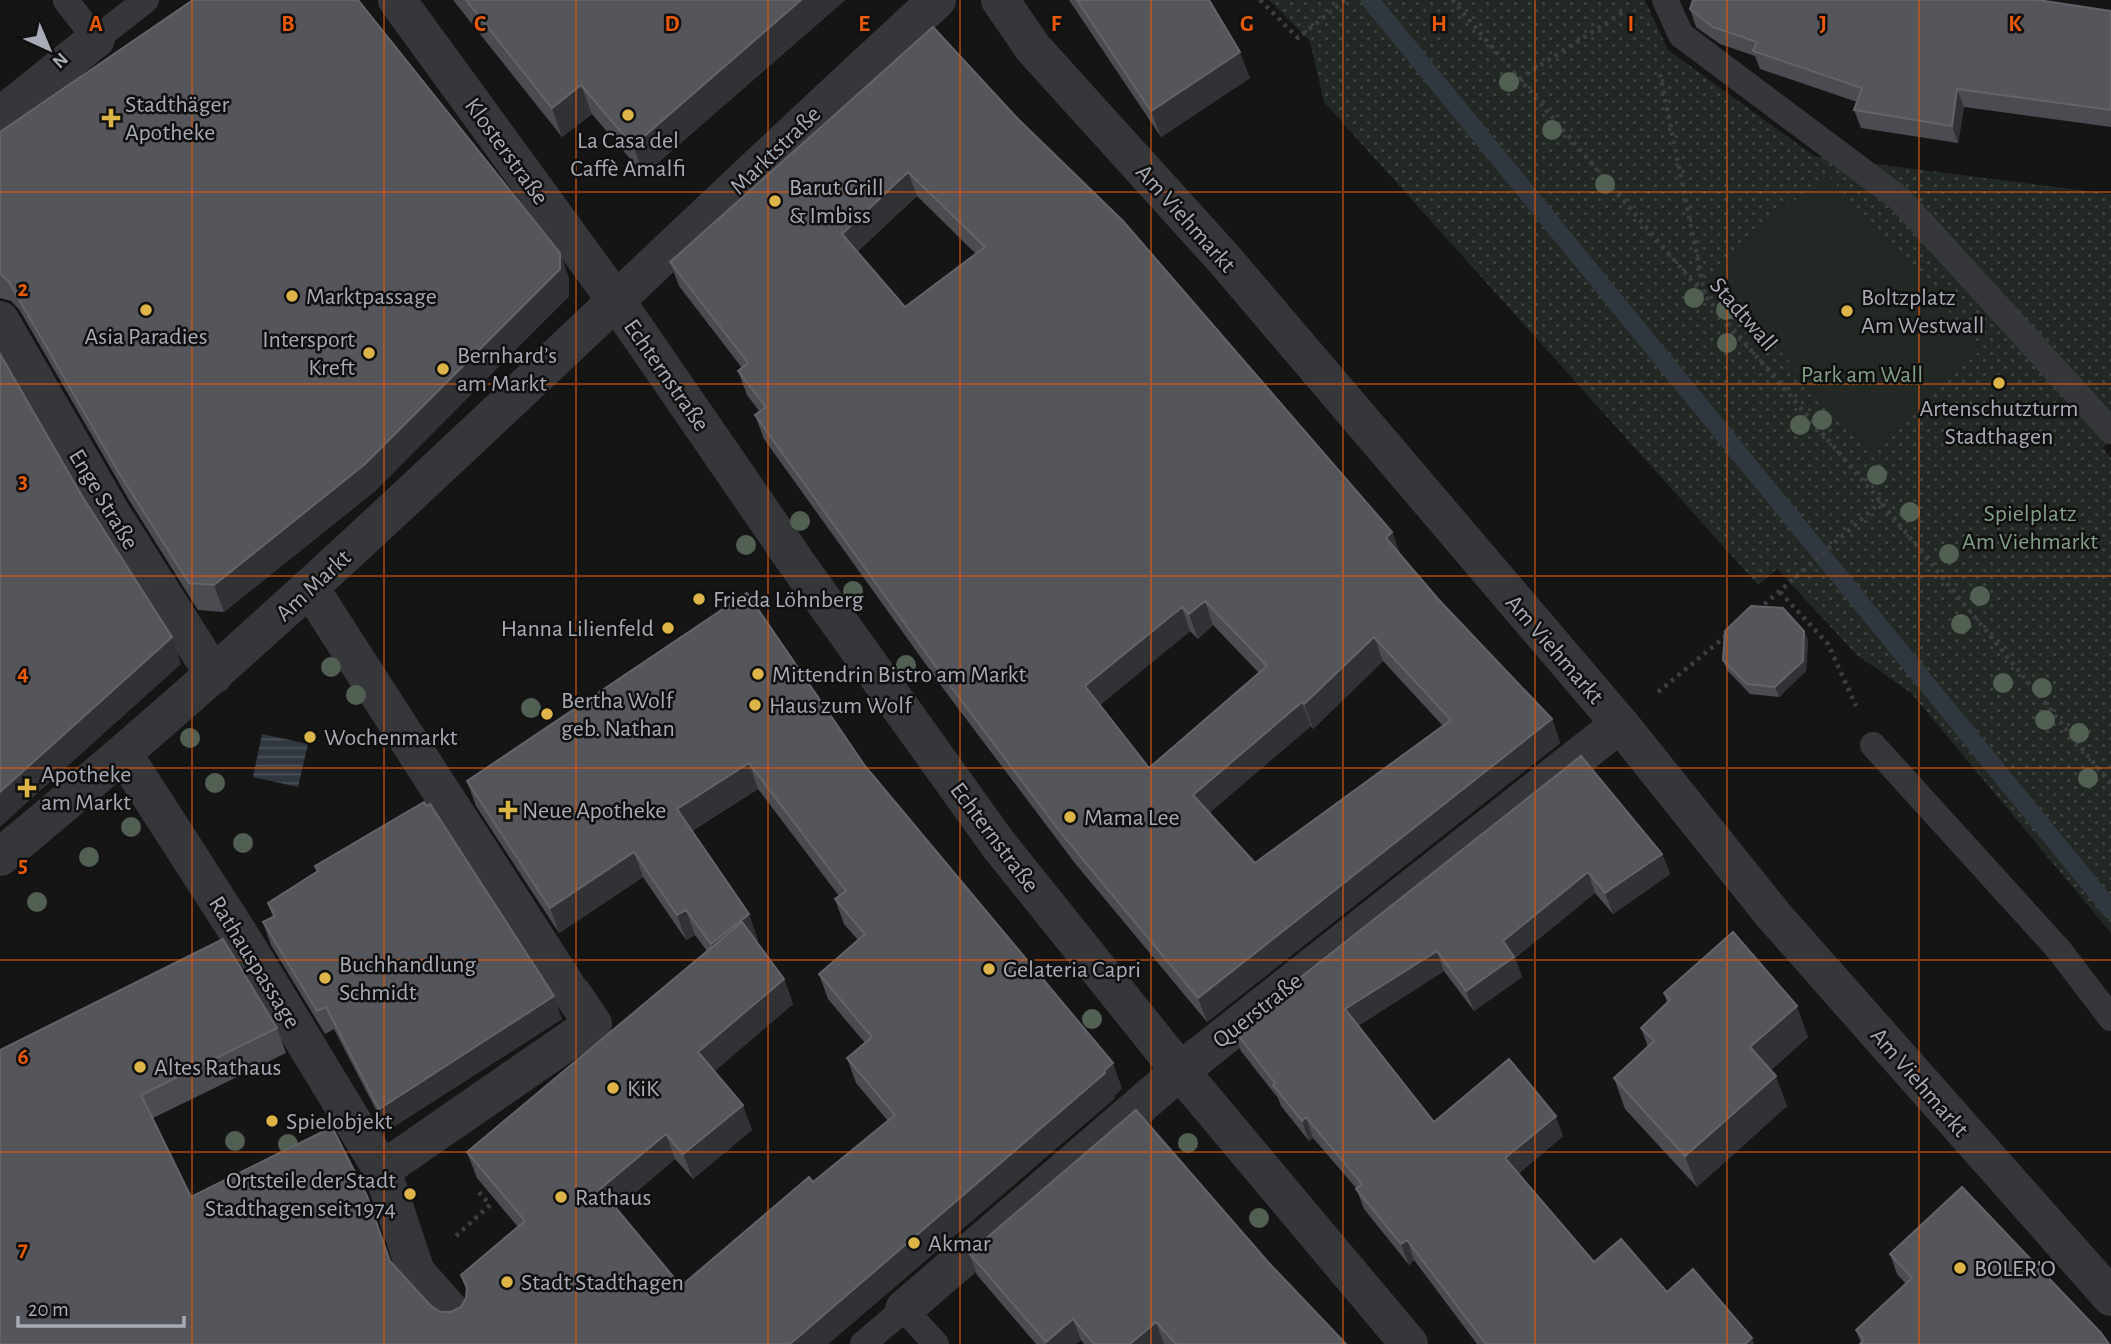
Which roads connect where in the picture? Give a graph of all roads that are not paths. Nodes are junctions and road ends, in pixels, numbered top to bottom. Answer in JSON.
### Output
{"nodes":[{"id":1,"x":397,"y":0,"type":"edge"},
{"id":2,"x":937,"y":0,"type":"edge"},
{"id":3,"x":1000,"y":0,"type":"edge"},
{"id":4,"x":1665,"y":0,"type":"edge"},
{"id":5,"x":66,"y":1,"type":"edge"},
{"id":6,"x":142,"y":1,"type":"edge"},
{"id":7,"x":96,"y":40,"type":"junction"},
{"id":8,"x":0,"y":116,"type":"edge"},
{"id":9,"x":617,"y":302,"type":"junction"},
{"id":10,"x":0,"y":320,"type":"edge"},
{"id":11,"x":2111,"y":431,"type":"edge"},
{"id":12,"x":310,"y":588,"type":"junction"},
{"id":13,"x":214,"y":675,"type":"junction"},
{"id":14,"x":1620,"y":724,"type":"junction"},
{"id":15,"x":1873,"y":745,"type":"road end"},
{"id":16,"x":124,"y":755,"type":"junction"},
{"id":17,"x":0,"y":857,"type":"edge"},
{"id":18,"x":2111,"y":1018,"type":"edge"},
{"id":19,"x":1180,"y":1071,"type":"junction"},
{"id":20,"x":383,"y":1170,"type":"junction"},
{"id":21,"x":2111,"y":1297,"type":"edge"},
{"id":22,"x":904,"y":1309,"type":"junction"},
{"id":23,"x":455,"y":1316,"type":"edge"},
{"id":24,"x":863,"y":1344,"type":"edge"},
{"id":25,"x":936,"y":1344,"type":"edge"},
{"id":26,"x":1409,"y":1344,"type":"edge"}],
"edges":[{"from":1,"to":9,"type":"street","name":"Klosterstraße"},
{"from":2,"to":9,"type":"street","name":"Marktstraße"},
{"from":3,"to":14,"type":"street","name":"Am Viehmarkt"},
{"from":4,"to":11,"type":"lane"},
{"from":5,"to":7,"type":"lane"},
{"from":6,"to":7,"type":"lane"},
{"from":7,"to":8,"type":"street"},
{"from":9,"to":12,"type":"street","name":"Am Markt"},
{"from":9,"to":19,"type":"street","name":"Echternstraße"},
{"from":10,"to":13,"type":"street","name":"Enge Straße"},
{"from":12,"to":13,"type":"street","name":"Am Markt"},
{"from":12,"to":20,"type":"street"},
{"from":13,"to":16,"type":"street","name":"Am Markt"},
{"from":14,"to":19,"type":"street","name":"Querstraße"},
{"from":14,"to":21,"type":"street","name":"Am Viehmarkt"},
{"from":15,"to":18,"type":"lane"},
{"from":16,"to":17,"type":"street","name":"Am Markt"},
{"from":16,"to":20,"type":"street","name":"Rathauspassage"},
{"from":19,"to":22,"type":"street","name":"Querstraße"},
{"from":19,"to":26,"type":"street","name":"Echternstraße"},
{"from":20,"to":23,"type":"street","name":"Rathauspassage"},
{"from":22,"to":24,"type":"lane"},
{"from":22,"to":25,"type":"lane"}]}
